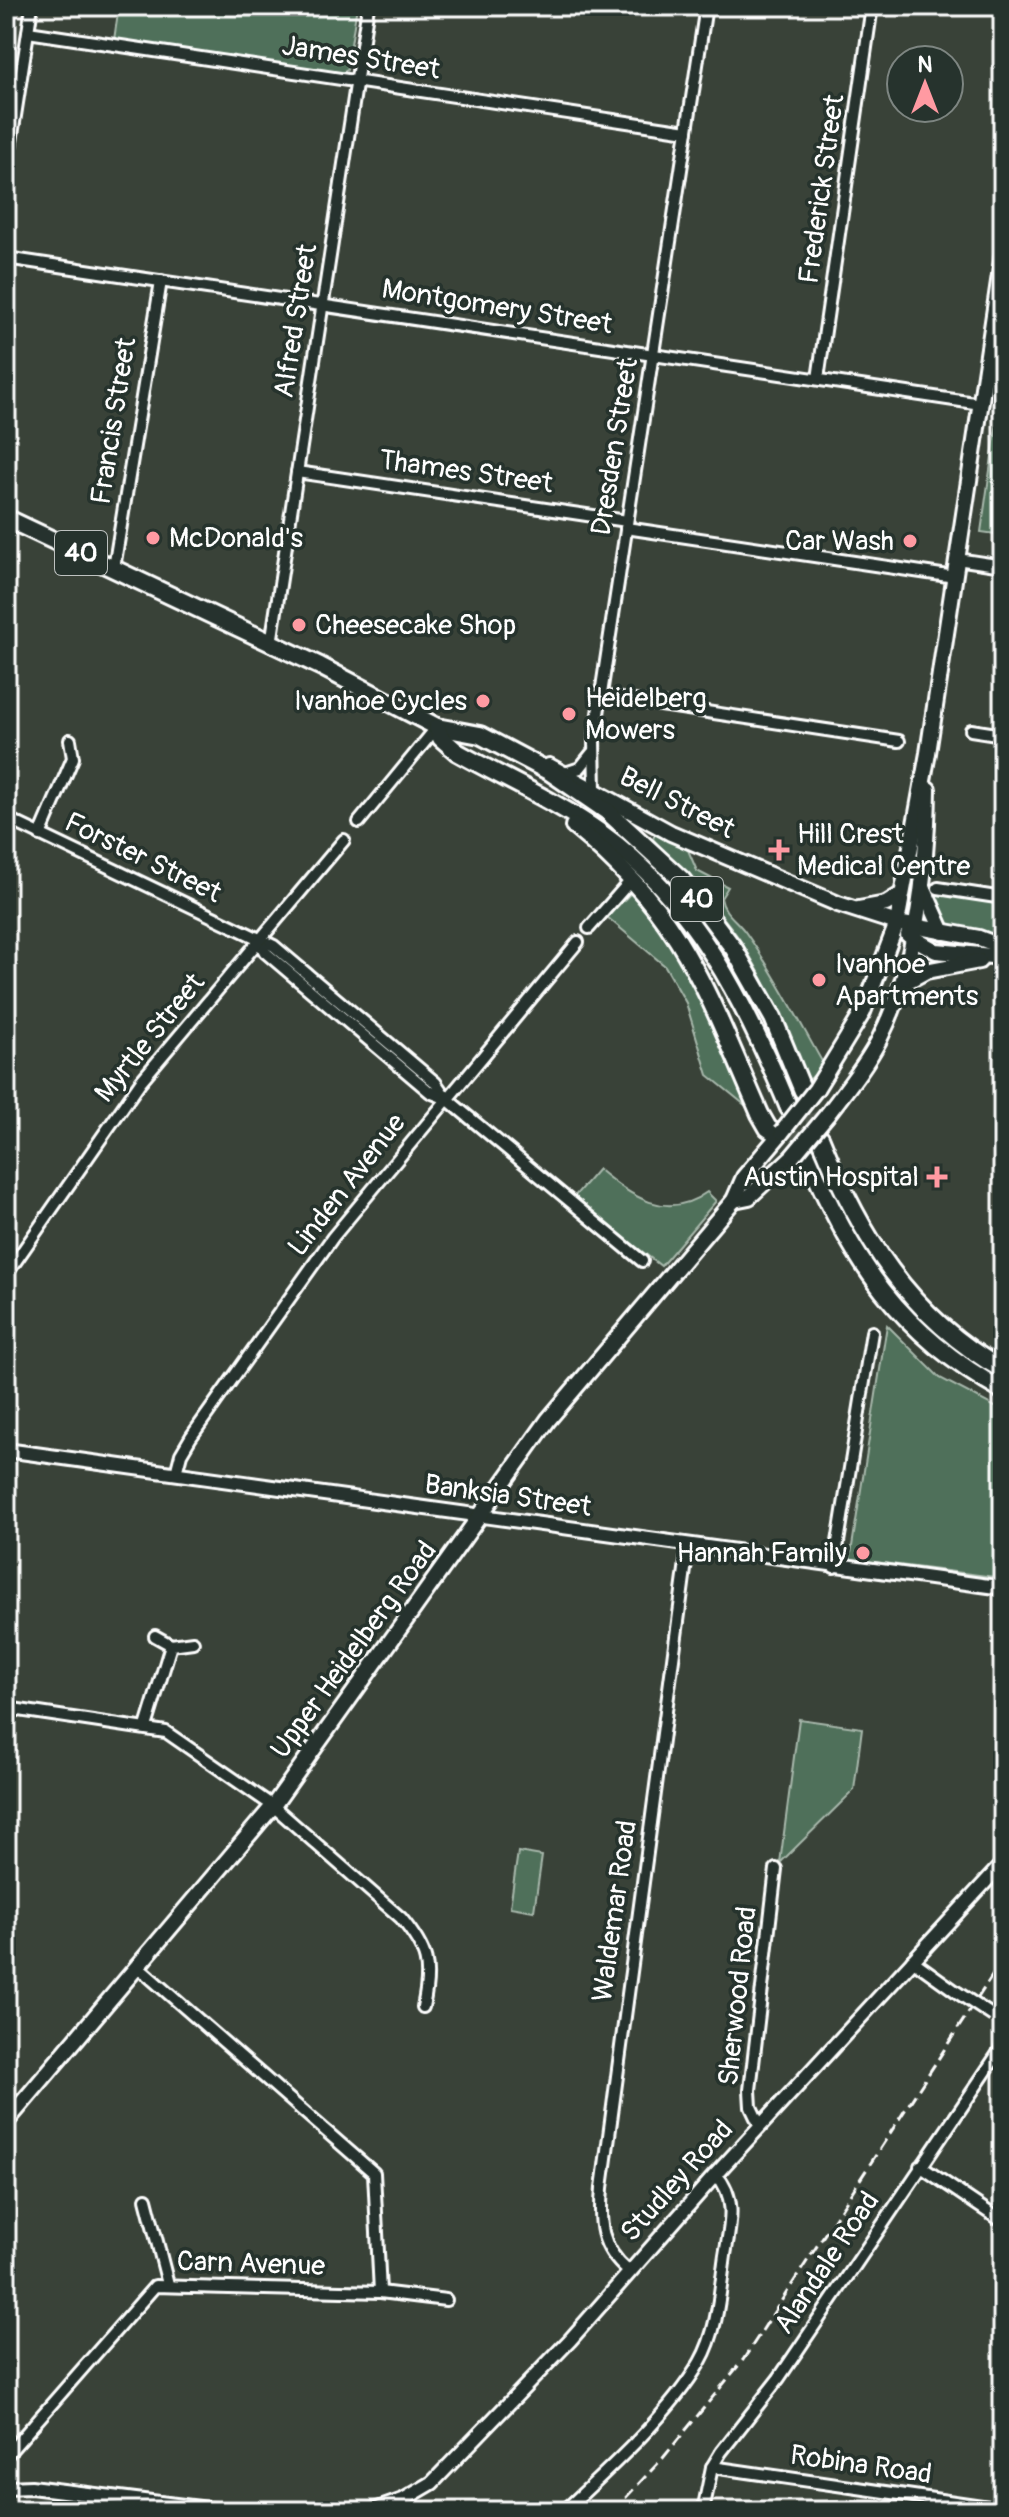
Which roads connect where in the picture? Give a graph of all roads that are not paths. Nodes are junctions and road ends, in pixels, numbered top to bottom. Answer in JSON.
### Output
{"nodes":[{"id":1,"x":32,"y":6,"type":"edge"},
{"id":2,"x":368,"y":6,"type":"edge"},
{"id":3,"x":706,"y":6,"type":"edge"},
{"id":4,"x":872,"y":6,"type":"edge"},
{"id":5,"x":28,"y":32,"type":"junction"},
{"id":6,"x":356,"y":82,"type":"junction"},
{"id":7,"x":687,"y":131,"type":"junction"},
{"id":8,"x":8,"y":142,"type":"edge"},
{"id":9,"x":6,"y":174,"type":"edge"},
{"id":10,"x":1003,"y":255,"type":"edge"},
{"id":11,"x":6,"y":258,"type":"edge"},
{"id":12,"x":161,"y":281,"type":"junction"},
{"id":13,"x":322,"y":304,"type":"junction"},
{"id":14,"x":654,"y":355,"type":"junction"},
{"id":15,"x":818,"y":379,"type":"junction"},
{"id":16,"x":981,"y":404,"type":"junction"},
{"id":17,"x":297,"y":472,"type":"junction"},
{"id":18,"x":8,"y":519,"type":"edge"},
{"id":19,"x":627,"y":524,"type":"junction"},
{"id":20,"x":957,"y":559,"type":"junction"},
{"id":21,"x":1003,"y":566,"type":"edge"},
{"id":22,"x":114,"y":568,"type":"junction"},
{"id":23,"x":955,"y":577,"type":"junction"},
{"id":24,"x":271,"y":644,"type":"junction"},
{"id":25,"x":601,"y":696,"type":"junction"},
{"id":26,"x":437,"y":727,"type":"junction"},
{"id":27,"x":971,"y":730,"type":"dead end"},
{"id":28,"x":1003,"y":735,"type":"edge"},
{"id":29,"x":70,"y":740,"type":"dead end"},
{"id":30,"x":899,"y":741,"type":"dead end"},
{"id":31,"x":592,"y":753,"type":"junction"},
{"id":32,"x":928,"y":753,"type":"junction"},
{"id":33,"x":528,"y":760,"type":"junction"},
{"id":34,"x":565,"y":773,"type":"junction"},
{"id":35,"x":595,"y":789,"type":"junction"},
{"id":36,"x":551,"y":802,"type":"junction"},
{"id":37,"x":6,"y":818,"type":"edge"},
{"id":38,"x":359,"y":822,"type":"dead end"},
{"id":39,"x":40,"y":835,"type":"junction"},
{"id":40,"x":344,"y":840,"type":"dead end"},
{"id":41,"x":632,"y":879,"type":"junction"},
{"id":42,"x":920,"y":880,"type":"junction"},
{"id":43,"x":938,"y":888,"type":"dead end"},
{"id":44,"x":902,"y":894,"type":"junction"},
{"id":45,"x":1003,"y":898,"type":"edge"},
{"id":46,"x":855,"y":910,"type":"junction"},
{"id":47,"x":896,"y":924,"type":"junction"},
{"id":48,"x":589,"y":928,"type":"dead end"},
{"id":49,"x":943,"y":932,"type":"junction"},
{"id":50,"x":914,"y":933,"type":"junction"},
{"id":51,"x":259,"y":941,"type":"junction"},
{"id":52,"x":578,"y":942,"type":"dead end"},
{"id":53,"x":1000,"y":954,"type":"edge"},
{"id":54,"x":902,"y":984,"type":"junction"},
{"id":55,"x":810,"y":1090,"type":"junction"},
{"id":56,"x":447,"y":1099,"type":"junction"},
{"id":57,"x":789,"y":1108,"type":"tunnel mouth"},
{"id":58,"x":781,"y":1134,"type":"junction"},
{"id":59,"x":815,"y":1136,"type":"junction"},
{"id":60,"x":799,"y":1155,"type":"junction"},
{"id":61,"x":750,"y":1170,"type":"junction"},
{"id":62,"x":774,"y":1176,"type":"junction"},
{"id":63,"x":734,"y":1200,"type":"junction"},
{"id":64,"x":642,"y":1261,"type":"dead end"},
{"id":65,"x":6,"y":1275,"type":"edge"},
{"id":66,"x":872,"y":1332,"type":"dead end"},
{"id":67,"x":1003,"y":1370,"type":"edge"},
{"id":68,"x":1003,"y":1391,"type":"edge"},
{"id":69,"x":6,"y":1450,"type":"edge"},
{"id":70,"x":176,"y":1473,"type":"junction"},
{"id":71,"x":483,"y":1516,"type":"junction"},
{"id":72,"x":688,"y":1547,"type":"junction"},
{"id":73,"x":834,"y":1567,"type":"junction"},
{"id":74,"x":1003,"y":1588,"type":"edge"},
{"id":75,"x":155,"y":1636,"type":"dead end"},
{"id":76,"x":193,"y":1642,"type":"dead end"},
{"id":77,"x":171,"y":1645,"type":"junction"},
{"id":78,"x":6,"y":1708,"type":"edge"},
{"id":79,"x":146,"y":1727,"type":"junction"},
{"id":80,"x":273,"y":1806,"type":"junction"},
{"id":81,"x":1003,"y":1863,"type":"edge"},
{"id":82,"x":776,"y":1869,"type":"dead end"},
{"id":83,"x":912,"y":1960,"type":"junction"},
{"id":84,"x":138,"y":1967,"type":"junction"},
{"id":85,"x":423,"y":2007,"type":"dead end"},
{"id":86,"x":998,"y":2020,"type":"edge"},
{"id":87,"x":1003,"y":2046,"type":"edge"},
{"id":88,"x":6,"y":2122,"type":"edge"},
{"id":89,"x":760,"y":2126,"type":"junction"},
{"id":90,"x":920,"y":2166,"type":"junction"},
{"id":91,"x":716,"y":2174,"type":"junction"},
{"id":92,"x":146,"y":2199,"type":"dead end"},
{"id":93,"x":1003,"y":2222,"type":"edge"},
{"id":94,"x":628,"y":2271,"type":"junction"},
{"id":95,"x":168,"y":2284,"type":"junction"},
{"id":96,"x":380,"y":2292,"type":"junction"},
{"id":97,"x":446,"y":2300,"type":"dead end"},
{"id":98,"x":6,"y":2456,"type":"edge"},
{"id":99,"x":712,"y":2467,"type":"junction"},
{"id":100,"x":6,"y":2488,"type":"edge"},
{"id":101,"x":1003,"y":2509,"type":"edge"},
{"id":102,"x":224,"y":2511,"type":"edge"},
{"id":103,"x":372,"y":2511,"type":"edge"},
{"id":104,"x":564,"y":2511,"type":"edge"},
{"id":105,"x":703,"y":2511,"type":"edge"}],
"edges":[{"from":1,"to":5,"type":"street"},
{"from":2,"to":6,"type":"street","name":"Alfred Street"},
{"from":3,"to":7,"type":"street","name":"Dresden Street"},
{"from":4,"to":15,"type":"street","name":"Frederick Street"},
{"from":5,"to":6,"type":"street","name":"James Street"},
{"from":5,"to":8,"type":"street"},
{"from":6,"to":7,"type":"street","name":"James Street"},
{"from":6,"to":13,"type":"street","name":"Alfred Street"},
{"from":7,"to":14,"type":"street","name":"Dresden Street"},
{"from":8,"to":9,"type":"street"},
{"from":10,"to":16,"type":"main road","name":"Upper Heidelberg Road"},
{"from":11,"to":12,"type":"street","name":"Montgomery Street"},
{"from":12,"to":13,"type":"street","name":"Montgomery Street"},
{"from":12,"to":22,"type":"street","name":"Francis Street"},
{"from":13,"to":14,"type":"street","name":"Montgomery Street"},
{"from":13,"to":17,"type":"street","name":"Alfred Street"},
{"from":14,"to":15,"type":"street","name":"Montgomery Street"},
{"from":14,"to":19,"type":"street","name":"Dresden Street"},
{"from":15,"to":16,"type":"street","name":"Montgomery Street"},
{"from":16,"to":20,"type":"main road","name":"Upper Heidelberg Road"},
{"from":17,"to":19,"type":"street","name":"Thames Street"},
{"from":17,"to":24,"type":"street","name":"Alfred Street"},
{"from":18,"to":22,"type":"highway","name":"Bell Street","number":"40"},
{"from":19,"to":23,"type":"street","name":"Thames Street"},
{"from":19,"to":25,"type":"street","name":"Dresden Street"},
{"from":20,"to":21,"type":"street"},
{"from":20,"to":23,"type":"main road","name":"Upper Heidelberg Road"},
{"from":22,"to":24,"type":"highway","name":"Bell Street","number":"40"},
{"from":23,"to":32,"type":"main road","name":"Upper Heidelberg Road"},
{"from":24,"to":26,"type":"highway","name":"Bell Street","number":"40"},
{"from":25,"to":30,"type":"street"},
{"from":25,"to":31,"type":"street","name":"Dresden Street"},
{"from":26,"to":33,"type":"highway","name":"Bell Street","number":"40"},
{"from":26,"to":36,"type":"highway","name":"Bell Street","number":"40"},
{"from":26,"to":38,"type":"street"},
{"from":27,"to":28,"type":"street"},
{"from":29,"to":39,"type":"street"},
{"from":31,"to":34,"type":"street"},
{"from":31,"to":35,"type":"street","name":"Dresden Street"},
{"from":32,"to":42,"type":"main road","name":"Upper Heidelberg Road"},
{"from":32,"to":44,"type":"main road","name":"Upper Heidelberg Road"},
{"from":33,"to":34,"type":"main road","name":"Bell Street"},
{"from":33,"to":55,"type":"highway","number":"40"},
{"from":34,"to":35,"type":"main road","name":"Bell Street"},
{"from":35,"to":46,"type":"main road","name":"Bell Street"},
{"from":36,"to":41,"type":"highway"},
{"from":36,"to":57,"type":"highway","number":"40"},
{"from":37,"to":39,"type":"street","name":"Forster Street"},
{"from":39,"to":51,"type":"street","name":"Forster Street"},
{"from":40,"to":51,"type":"street","name":"Myrtle Street"},
{"from":41,"to":48,"type":"street"},
{"from":41,"to":58,"type":"highway"},
{"from":42,"to":49,"type":"main road"},
{"from":42,"to":50,"type":"main road","name":"Upper Heidelberg Road"},
{"from":43,"to":45,"type":"street"},
{"from":44,"to":46,"type":"main road"},
{"from":44,"to":47,"type":"main road","name":"Upper Heidelberg Road"},
{"from":46,"to":47,"type":"main road","name":"Bell Street"},
{"from":47,"to":50,"type":"main road","name":"Bell Street"},
{"from":47,"to":55,"type":"main road","name":"Upper Heidelberg Road"},
{"from":49,"to":50,"type":"main road"},
{"from":49,"to":53,"type":"main road"},
{"from":50,"to":53,"type":"main road"},
{"from":50,"to":54,"type":"main road","name":"Upper Heidelberg Road"},
{"from":51,"to":56,"type":"street","name":"Forster Street"},
{"from":51,"to":65,"type":"street","name":"Myrtle Street"},
{"from":52,"to":56,"type":"street","name":"Linden Avenue"},
{"from":53,"to":54,"type":"main road"},
{"from":54,"to":59,"type":"main road","name":"Upper Heidelberg Road","bridge":true},
{"from":55,"to":58,"type":"main road","name":"Upper Heidelberg Road","bridge":true},
{"from":56,"to":64,"type":"street","name":"Forster Street"},
{"from":56,"to":70,"type":"street","name":"Linden Avenue"},
{"from":58,"to":59,"type":"main road"},
{"from":58,"to":61,"type":"main road","name":"Upper Heidelberg Road"},
{"from":59,"to":60,"type":"main road","name":"Upper Heidelberg Road","bridge":true},
{"from":59,"to":67,"type":"highway"},
{"from":60,"to":62,"type":"main road","name":"Upper Heidelberg Road"},
{"from":60,"to":68,"type":"highway"},
{"from":61,"to":62,"type":"main road"},
{"from":61,"to":63,"type":"main road","name":"Upper Heidelberg Road"},
{"from":62,"to":63,"type":"main road","name":"Upper Heidelberg Road"},
{"from":63,"to":71,"type":"main road","name":"Upper Heidelberg Road"},
{"from":66,"to":73,"type":"street"},
{"from":69,"to":70,"type":"street","name":"Banksia Street"},
{"from":70,"to":71,"type":"street","name":"Banksia Street"},
{"from":71,"to":72,"type":"street","name":"Banksia Street"},
{"from":71,"to":80,"type":"main road","name":"Upper Heidelberg Road"},
{"from":72,"to":73,"type":"street","name":"Banksia Street"},
{"from":72,"to":94,"type":"street","name":"Waldemar Road"},
{"from":73,"to":74,"type":"street","name":"Banksia Street"},
{"from":75,"to":77,"type":"street"},
{"from":76,"to":77,"type":"street"},
{"from":77,"to":79,"type":"street"},
{"from":78,"to":79,"type":"street"},
{"from":79,"to":80,"type":"street"},
{"from":80,"to":84,"type":"main road","name":"Upper Heidelberg Road"},
{"from":80,"to":85,"type":"street"},
{"from":81,"to":83,"type":"street","name":"Studley Road"},
{"from":82,"to":89,"type":"street","name":"Sherwood Road"},
{"from":83,"to":86,"type":"street","bridge":true},
{"from":83,"to":89,"type":"street","name":"Studley Road"},
{"from":84,"to":88,"type":"main road","name":"Upper Heidelberg Road"},
{"from":84,"to":96,"type":"street"},
{"from":87,"to":90,"type":"street","name":"Alandale Road"},
{"from":89,"to":91,"type":"street","name":"Studley Road"},
{"from":90,"to":93,"type":"street"},
{"from":90,"to":99,"type":"street","name":"Alandale Road"},
{"from":91,"to":94,"type":"street","name":"Studley Road"},
{"from":91,"to":104,"type":"street"},
{"from":92,"to":95,"type":"street"},
{"from":94,"to":103,"type":"street","name":"Studley Road"},
{"from":95,"to":96,"type":"street","name":"Carn Avenue"},
{"from":95,"to":98,"type":"street","name":"Carn Avenue"},
{"from":96,"to":97,"type":"street","name":"Carn Avenue"},
{"from":99,"to":101,"type":"street","name":"Robina Road"},
{"from":99,"to":105,"type":"street","name":"Alandale Road"},
{"from":100,"to":102,"type":"street"}]}
